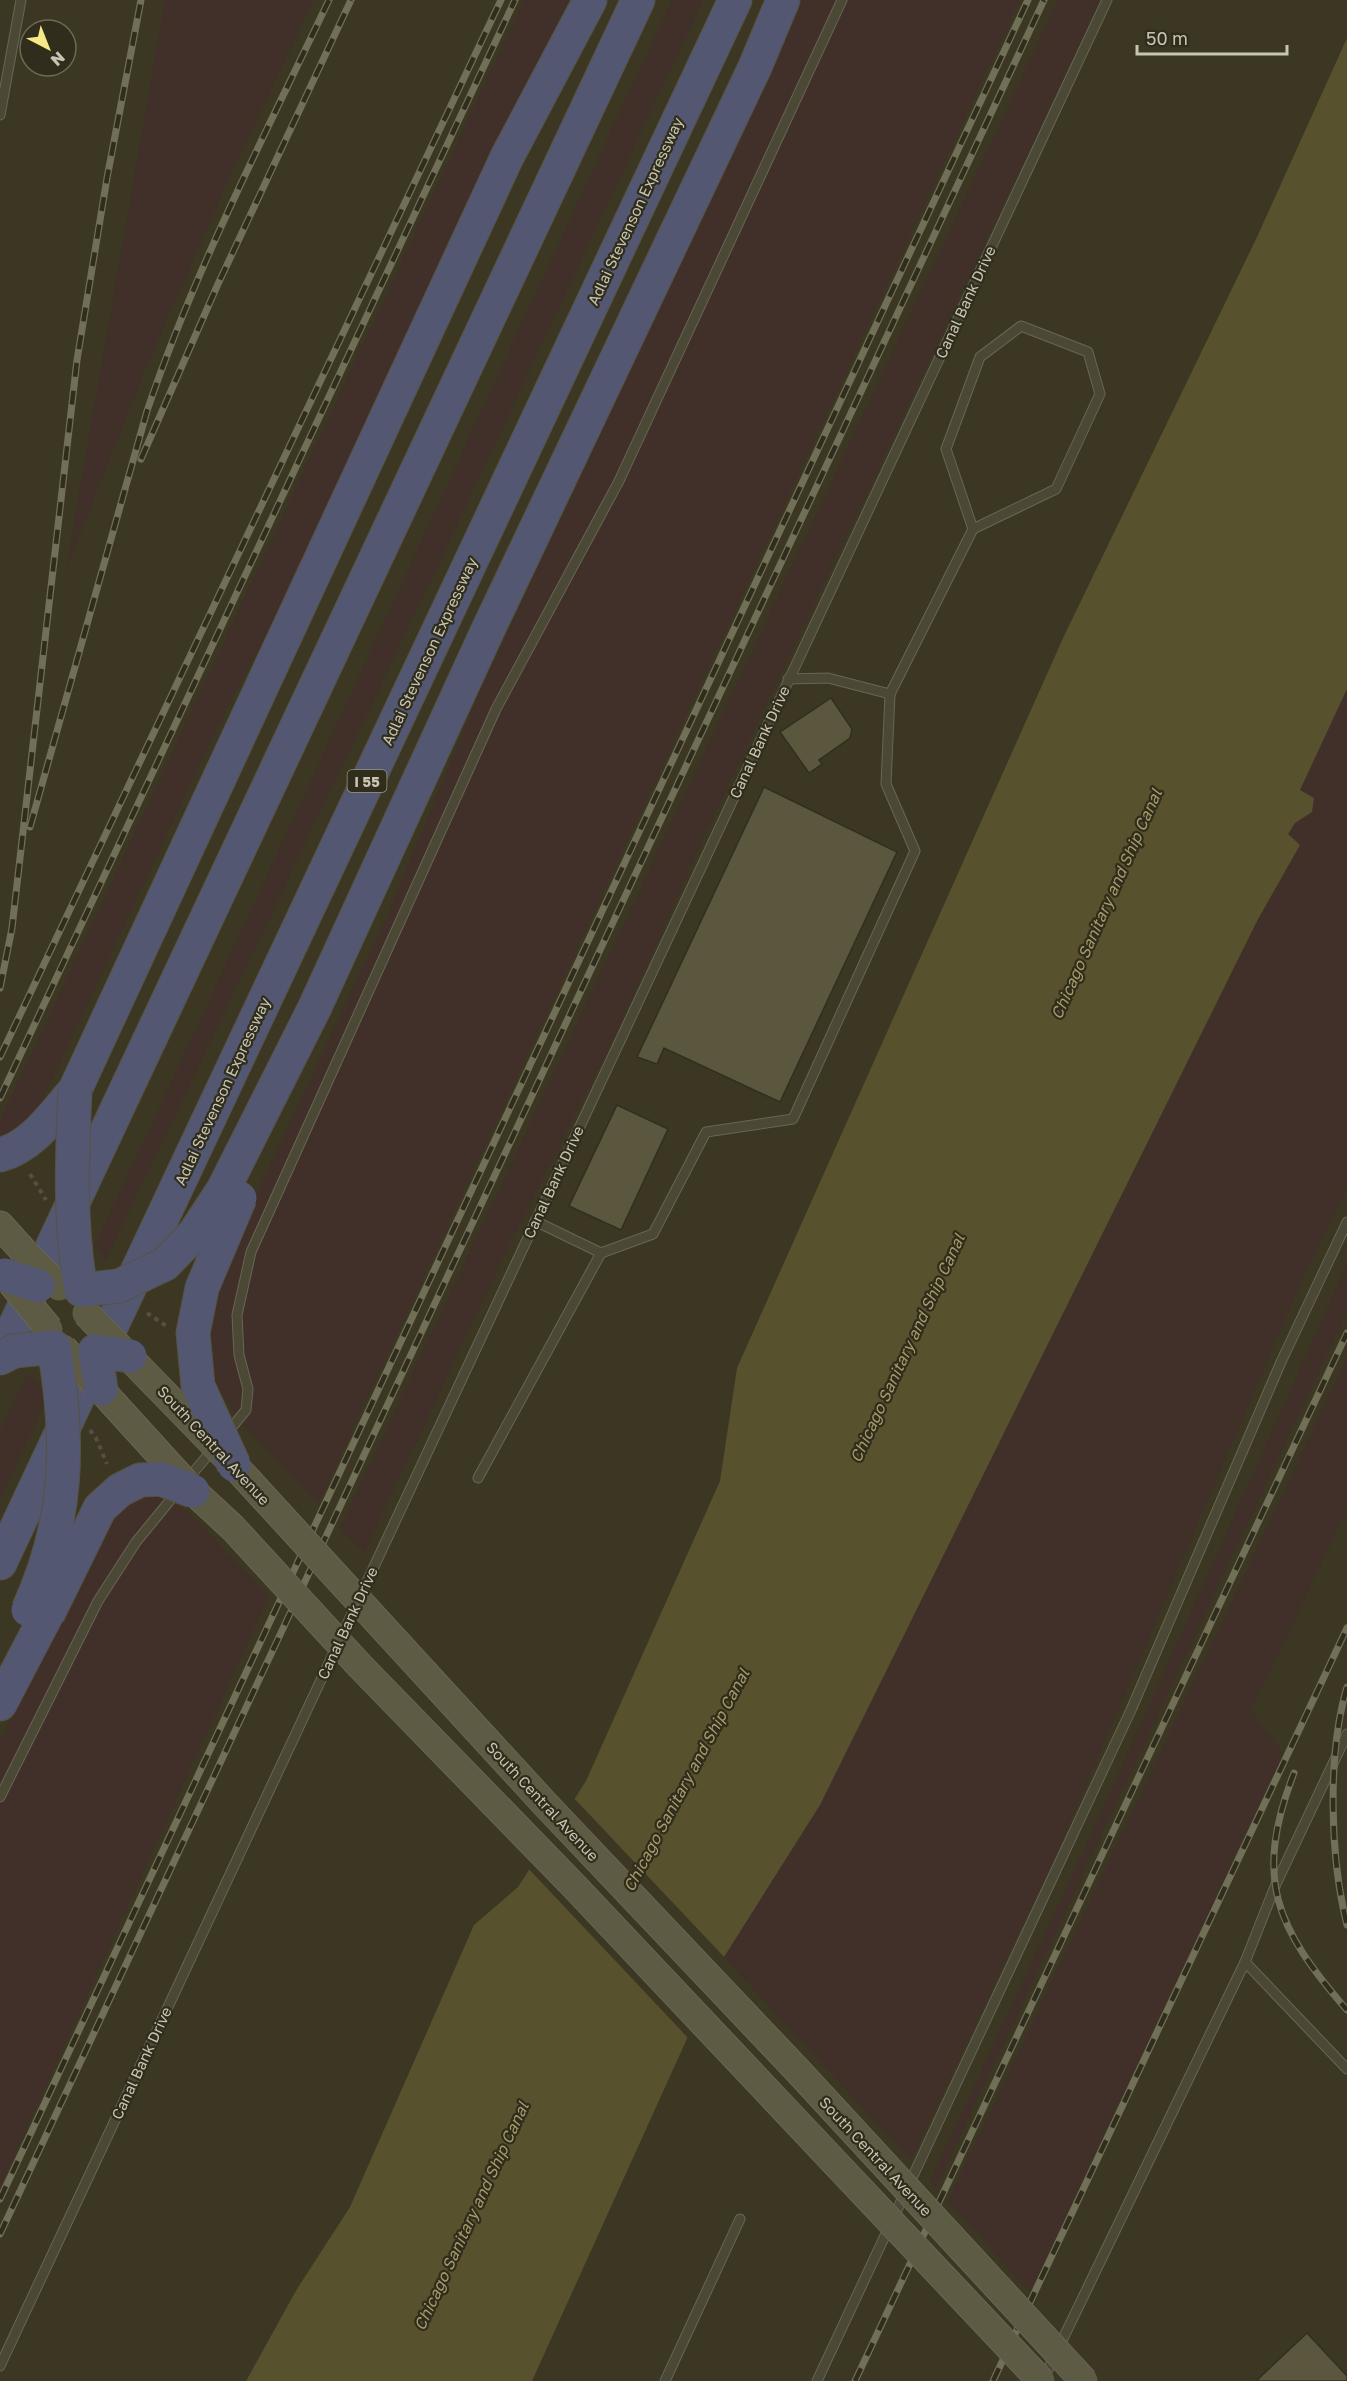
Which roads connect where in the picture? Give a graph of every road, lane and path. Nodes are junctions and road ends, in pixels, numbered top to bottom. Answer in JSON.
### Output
{"nodes":[{"id":1,"x":21,"y":0,"type":"edge"},
{"id":2,"x":590,"y":0,"type":"edge"},
{"id":3,"x":639,"y":0,"type":"edge"},
{"id":4,"x":735,"y":0,"type":"edge"},
{"id":5,"x":783,"y":0,"type":"edge"},
{"id":6,"x":842,"y":0,"type":"edge"},
{"id":7,"x":1107,"y":0,"type":"edge"},
{"id":8,"x":0,"y":116,"type":"edge"},
{"id":9,"x":973,"y":529,"type":"junction"},
{"id":10,"x":788,"y":679,"type":"junction"},
{"id":11,"x":890,"y":694,"type":"junction"},
{"id":12,"x":75,"y":1090,"type":"junction"},
{"id":13,"x":0,"y":1155,"type":"edge"},
{"id":14,"x":30,"y":1174,"type":"dead end"},
{"id":15,"x":232,"y":1194,"type":"junction"},
{"id":16,"x":50,"y":1208,"type":"dead end"},
{"id":17,"x":535,"y":1221,"type":"junction"},
{"id":18,"x":1347,"y":1222,"type":"edge"},
{"id":19,"x":0,"y":1225,"type":"edge"},
{"id":20,"x":602,"y":1253,"type":"junction"},
{"id":21,"x":11,"y":1267,"type":"edge"},
{"id":22,"x":66,"y":1294,"type":"junction"},
{"id":23,"x":147,"y":1313,"type":"dead end"},
{"id":24,"x":174,"y":1331,"type":"dead end"},
{"id":25,"x":56,"y":1342,"type":"junction"},
{"id":26,"x":95,"y":1351,"type":"junction"},
{"id":27,"x":129,"y":1356,"type":"junction"},
{"id":28,"x":0,"y":1358,"type":"edge"},
{"id":29,"x":100,"y":1389,"type":"junction"},
{"id":30,"x":82,"y":1423,"type":"dead end"},
{"id":31,"x":107,"y":1464,"type":"dead end"},
{"id":32,"x":234,"y":1465,"type":"junction"},
{"id":33,"x":478,"y":1478,"type":"dead end"},
{"id":34,"x":193,"y":1491,"type":"junction"},
{"id":35,"x":0,"y":1563,"type":"edge"},
{"id":36,"x":37,"y":1614,"type":"junction"},
{"id":37,"x":0,"y":1667,"type":"edge"},
{"id":38,"x":0,"y":1704,"type":"edge"},
{"id":39,"x":1347,"y":1734,"type":"edge"},
{"id":40,"x":0,"y":1797,"type":"edge"},
{"id":41,"x":1245,"y":1962,"type":"junction"},
{"id":42,"x":1347,"y":2069,"type":"edge"},
{"id":43,"x":740,"y":2219,"type":"dead end"},
{"id":44,"x":0,"y":2366,"type":"edge"},
{"id":45,"x":665,"y":2381,"type":"edge"},
{"id":46,"x":817,"y":2381,"type":"edge"},
{"id":47,"x":1042,"y":2381,"type":"edge"},
{"id":48,"x":1084,"y":2381,"type":"edge"}],
"edges":[{"from":1,"to":8,"type":"lane"},
{"from":2,"to":12,"type":"highway"},
{"from":3,"to":28,"type":"highway"},
{"from":4,"to":35,"type":"highway","name":"Adlai Stevenson Expressway","number":"I 55"},
{"from":5,"to":15,"type":"highway"},
{"from":6,"to":40,"type":"lane"},
{"from":7,"to":10,"type":"lane","name":"Canal Bank Drive"},
{"from":9,"to":9,"type":"lane"},
{"from":9,"to":11,"type":"lane"},
{"from":10,"to":11,"type":"lane"},
{"from":10,"to":17,"type":"lane","name":"Canal Bank Drive"},
{"from":11,"to":20,"type":"lane"},
{"from":12,"to":13,"type":"highway"},
{"from":12,"to":22,"type":"highway","bridge":true},
{"from":14,"to":16,"type":"path"},
{"from":15,"to":22,"type":"highway","bridge":true},
{"from":15,"to":32,"type":"highway","bridge":true},
{"from":17,"to":20,"type":"lane"},
{"from":17,"to":44,"type":"lane","name":"Canal Bank Drive"},
{"from":18,"to":46,"type":"lane"},
{"from":19,"to":21,"type":"main road"},
{"from":20,"to":33,"type":"lane"},
{"from":21,"to":22,"type":"highway","bridge":true},
{"from":21,"to":25,"type":"main road","bridge":true},
{"from":22,"to":25,"type":"highway"},
{"from":22,"to":26,"type":"highway"},
{"from":22,"to":27,"type":"main road","name":"South Central Avenue","bridge":true},
{"from":23,"to":24,"type":"path"},
{"from":25,"to":26,"type":"highway"},
{"from":25,"to":28,"type":"highway","bridge":true},
{"from":25,"to":29,"type":"main road","bridge":true},
{"from":25,"to":36,"type":"highway","bridge":true},
{"from":26,"to":27,"type":"highway","bridge":true},
{"from":26,"to":29,"type":"highway","bridge":true},
{"from":27,"to":32,"type":"main road","name":"South Central Avenue","bridge":true},
{"from":29,"to":34,"type":"main road","bridge":true},
{"from":30,"to":31,"type":"path"},
{"from":32,"to":48,"type":"main road","name":"South Central Avenue","bridge":true},
{"from":34,"to":36,"type":"highway","bridge":true},
{"from":34,"to":47,"type":"main road","bridge":true},
{"from":36,"to":37,"type":"highway"},
{"from":36,"to":38,"type":"highway"},
{"from":39,"to":41,"type":"lane"},
{"from":41,"to":42,"type":"lane"},
{"from":41,"to":47,"type":"lane"},
{"from":43,"to":45,"type":"lane"}]}
